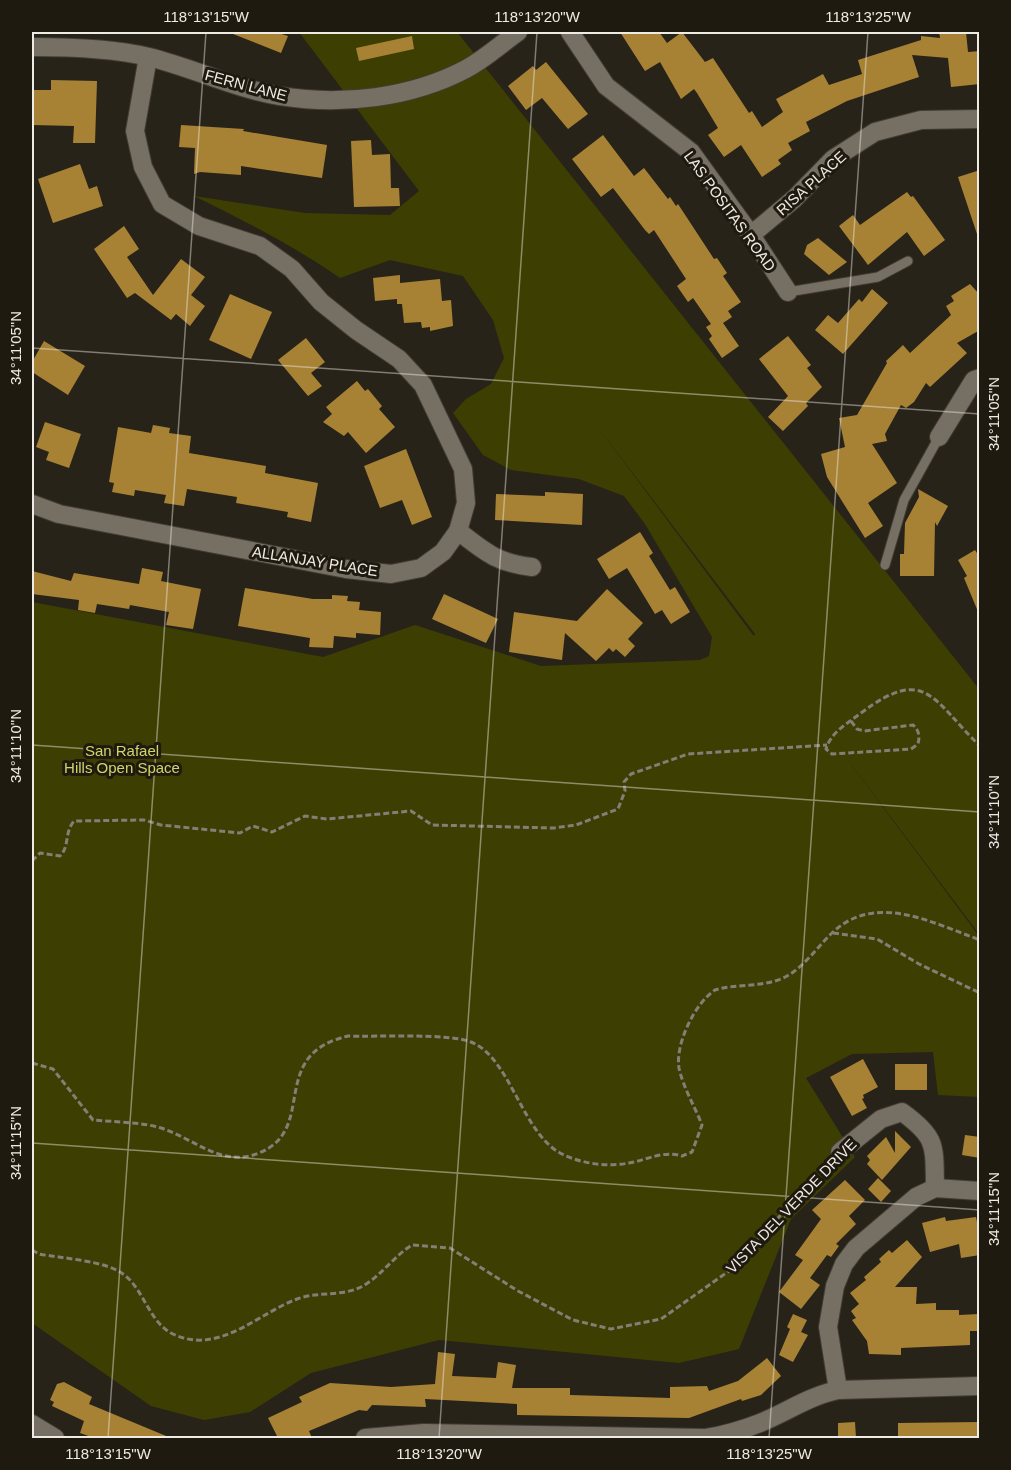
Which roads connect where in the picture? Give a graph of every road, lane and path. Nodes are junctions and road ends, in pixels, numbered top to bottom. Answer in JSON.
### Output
{"nodes":[{"id":1,"x":518,"y":32,"type":"edge"},
{"id":2,"x":570,"y":32,"type":"edge"},
{"id":3,"x":64,"y":39,"type":"edge"},
{"id":4,"x":32,"y":47,"type":"edge"},
{"id":5,"x":148,"y":57,"type":"junction"},
{"id":6,"x":980,"y":119,"type":"edge"},
{"id":7,"x":751,"y":235,"type":"junction"},
{"id":8,"x":908,"y":261,"type":"dead end"},
{"id":9,"x":788,"y":292,"type":"joint"},
{"id":10,"x":980,"y":378,"type":"edge"},
{"id":11,"x":939,"y":437,"type":"joint"},
{"id":12,"x":32,"y":504,"type":"edge"},
{"id":13,"x":458,"y":531,"type":"junction"},
{"id":14,"x":885,"y":565,"type":"dead end"},
{"id":15,"x":532,"y":567,"type":"dead end"},
{"id":16,"x":851,"y":721,"type":"junction"},
{"id":17,"x":828,"y":745,"type":"junction"},
{"id":18,"x":980,"y":746,"type":"edge"},
{"id":19,"x":32,"y":861,"type":"edge"},
{"id":20,"x":833,"y":933,"type":"junction"},
{"id":21,"x":980,"y":940,"type":"edge"},
{"id":22,"x":980,"y":993,"type":"edge"},
{"id":23,"x":32,"y":1063,"type":"edge"},
{"id":24,"x":840,"y":1152,"type":"joint"},
{"id":25,"x":936,"y":1188,"type":"junction"},
{"id":26,"x":980,"y":1191,"type":"edge"},
{"id":27,"x":32,"y":1250,"type":"edge"},
{"id":28,"x":980,"y":1386,"type":"edge"},
{"id":29,"x":838,"y":1390,"type":"junction"},
{"id":30,"x":32,"y":1424,"type":"edge"},
{"id":31,"x":55,"y":1438,"type":"edge"},
{"id":32,"x":365,"y":1438,"type":"edge"},
{"id":33,"x":705,"y":1438,"type":"edge"}],
"edges":[{"from":1,"to":5,"type":"street","name":"FERN LANE"},
{"from":2,"to":7,"type":"street","name":"LAS POSITAS ROAD"},
{"from":3,"to":4,"type":"street","name":"FERN LANE"},
{"from":3,"to":5,"type":"street","name":"FERN LANE"},
{"from":5,"to":13,"type":"street","name":"ALLANJAY PLACE"},
{"from":6,"to":7,"type":"street","name":"RISA PLACE"},
{"from":7,"to":9,"type":"street","name":"LAS POSITAS ROAD"},
{"from":8,"to":9,"type":"lane"},
{"from":10,"to":11,"type":"street"},
{"from":11,"to":14,"type":"lane"},
{"from":12,"to":13,"type":"street","name":"ALLANJAY PLACE"},
{"from":13,"to":15,"type":"street"},
{"from":16,"to":17,"type":"path"},
{"from":16,"to":17,"type":"path"},
{"from":16,"to":18,"type":"path"},
{"from":17,"to":19,"type":"path"},
{"from":20,"to":21,"type":"path"},
{"from":20,"to":22,"type":"path"},
{"from":20,"to":23,"type":"path"},
{"from":24,"to":25,"type":"street","name":"VISTA DEL VERDE DRIVE"},
{"from":24,"to":27,"type":"path","name":"VISTA DEL VERDE DRIVE"},
{"from":25,"to":26,"type":"street"},
{"from":25,"to":29,"type":"street"},
{"from":28,"to":29,"type":"street"},
{"from":29,"to":33,"type":"street"},
{"from":30,"to":31,"type":"street"},
{"from":32,"to":33,"type":"street"}]}
